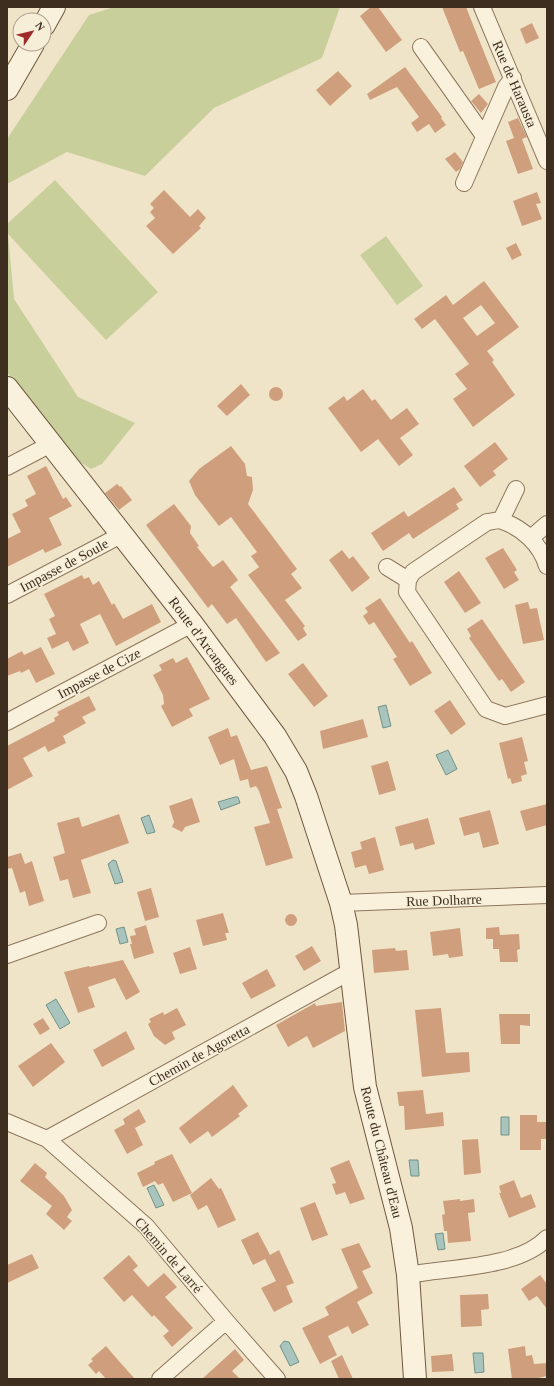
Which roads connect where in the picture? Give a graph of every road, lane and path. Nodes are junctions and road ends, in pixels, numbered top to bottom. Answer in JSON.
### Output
{"nodes":[{"id":1,"x":482,"y":7,"type":"edge"},
{"id":2,"x":421,"y":47,"type":"dead end"},
{"id":3,"x":28,"y":52,"type":"edge"},
{"id":4,"x":513,"y":78,"type":"junction"},
{"id":5,"x":7,"y":88,"type":"edge"},
{"id":6,"x":484,"y":136,"type":"junction"},
{"id":7,"x":547,"y":161,"type":"edge"},
{"id":8,"x":464,"y":183,"type":"dead end"},
{"id":9,"x":7,"y":388,"type":"edge"},
{"id":10,"x":51,"y":444,"type":"junction"},
{"id":11,"x":7,"y":467,"type":"edge"},
{"id":12,"x":516,"y":489,"type":"dead end"},
{"id":13,"x":501,"y":520,"type":"junction"},
{"id":14,"x":547,"y":524,"type":"edge"},
{"id":15,"x":121,"y":534,"type":"junction"},
{"id":16,"x":531,"y":538,"type":"junction"},
{"id":17,"x":547,"y":566,"type":"edge"},
{"id":18,"x":388,"y":567,"type":"dead end"},
{"id":19,"x":408,"y":580,"type":"junction"},
{"id":20,"x":7,"y":595,"type":"edge"},
{"id":21,"x":192,"y":624,"type":"junction"},
{"id":22,"x":547,"y":705,"type":"edge"},
{"id":23,"x":7,"y":722,"type":"edge"},
{"id":24,"x":547,"y":895,"type":"edge"},
{"id":25,"x":341,"y":903,"type":"junction"},
{"id":26,"x":98,"y":923,"type":"dead end"},
{"id":27,"x":346,"y":925,"type":"joint"},
{"id":28,"x":7,"y":956,"type":"edge"},
{"id":29,"x":352,"y":975,"type":"junction"},
{"id":30,"x":7,"y":1122,"type":"edge"},
{"id":31,"x":47,"y":1139,"type":"junction"},
{"id":32,"x":547,"y":1238,"type":"edge"},
{"id":33,"x":408,"y":1275,"type":"junction"},
{"id":34,"x":226,"y":1321,"type":"junction"},
{"id":35,"x":160,"y":1379,"type":"edge"},
{"id":36,"x":277,"y":1379,"type":"edge"},
{"id":37,"x":415,"y":1379,"type":"edge"}],
"edges":[{"from":1,"to":4,"type":"street","name":"Rue de Harausta"},
{"from":2,"to":6,"type":"street"},
{"from":3,"to":5,"type":"street"},
{"from":4,"to":6,"type":"street"},
{"from":4,"to":7,"type":"street","name":"Rue de Harausta"},
{"from":6,"to":8,"type":"street"},
{"from":9,"to":10,"type":"street","name":"Route d'Arcangues"},
{"from":10,"to":11,"type":"street"},
{"from":10,"to":15,"type":"street","name":"Route d'Arcangues"},
{"from":12,"to":13,"type":"street"},
{"from":13,"to":16,"type":"street"},
{"from":13,"to":19,"type":"street"},
{"from":14,"to":16,"type":"street"},
{"from":15,"to":20,"type":"street","name":"Impasse de Soule"},
{"from":15,"to":21,"type":"street","name":"Route d'Arcangues"},
{"from":16,"to":17,"type":"street"},
{"from":18,"to":19,"type":"street"},
{"from":19,"to":22,"type":"street"},
{"from":21,"to":23,"type":"street","name":"Impasse de Cize"},
{"from":21,"to":25,"type":"street","name":"Route d'Arcangues"},
{"from":24,"to":25,"type":"street","name":"Rue Dolharre"},
{"from":25,"to":27,"type":"street","name":"Route d'Arcangues"},
{"from":26,"to":28,"type":"street"},
{"from":27,"to":29,"type":"street","name":"Route du Château d'Eau"},
{"from":29,"to":31,"type":"street","name":"Chemin de Agoretta"},
{"from":29,"to":33,"type":"street","name":"Route du Château d'Eau"},
{"from":30,"to":31,"type":"street","name":"Chemin de Larré"},
{"from":31,"to":34,"type":"street","name":"Chemin de Larré"},
{"from":32,"to":33,"type":"street"},
{"from":33,"to":37,"type":"street","name":"Route du Château d'Eau"},
{"from":34,"to":35,"type":"street"},
{"from":34,"to":36,"type":"street","name":"Chemin de Larré"}]}
